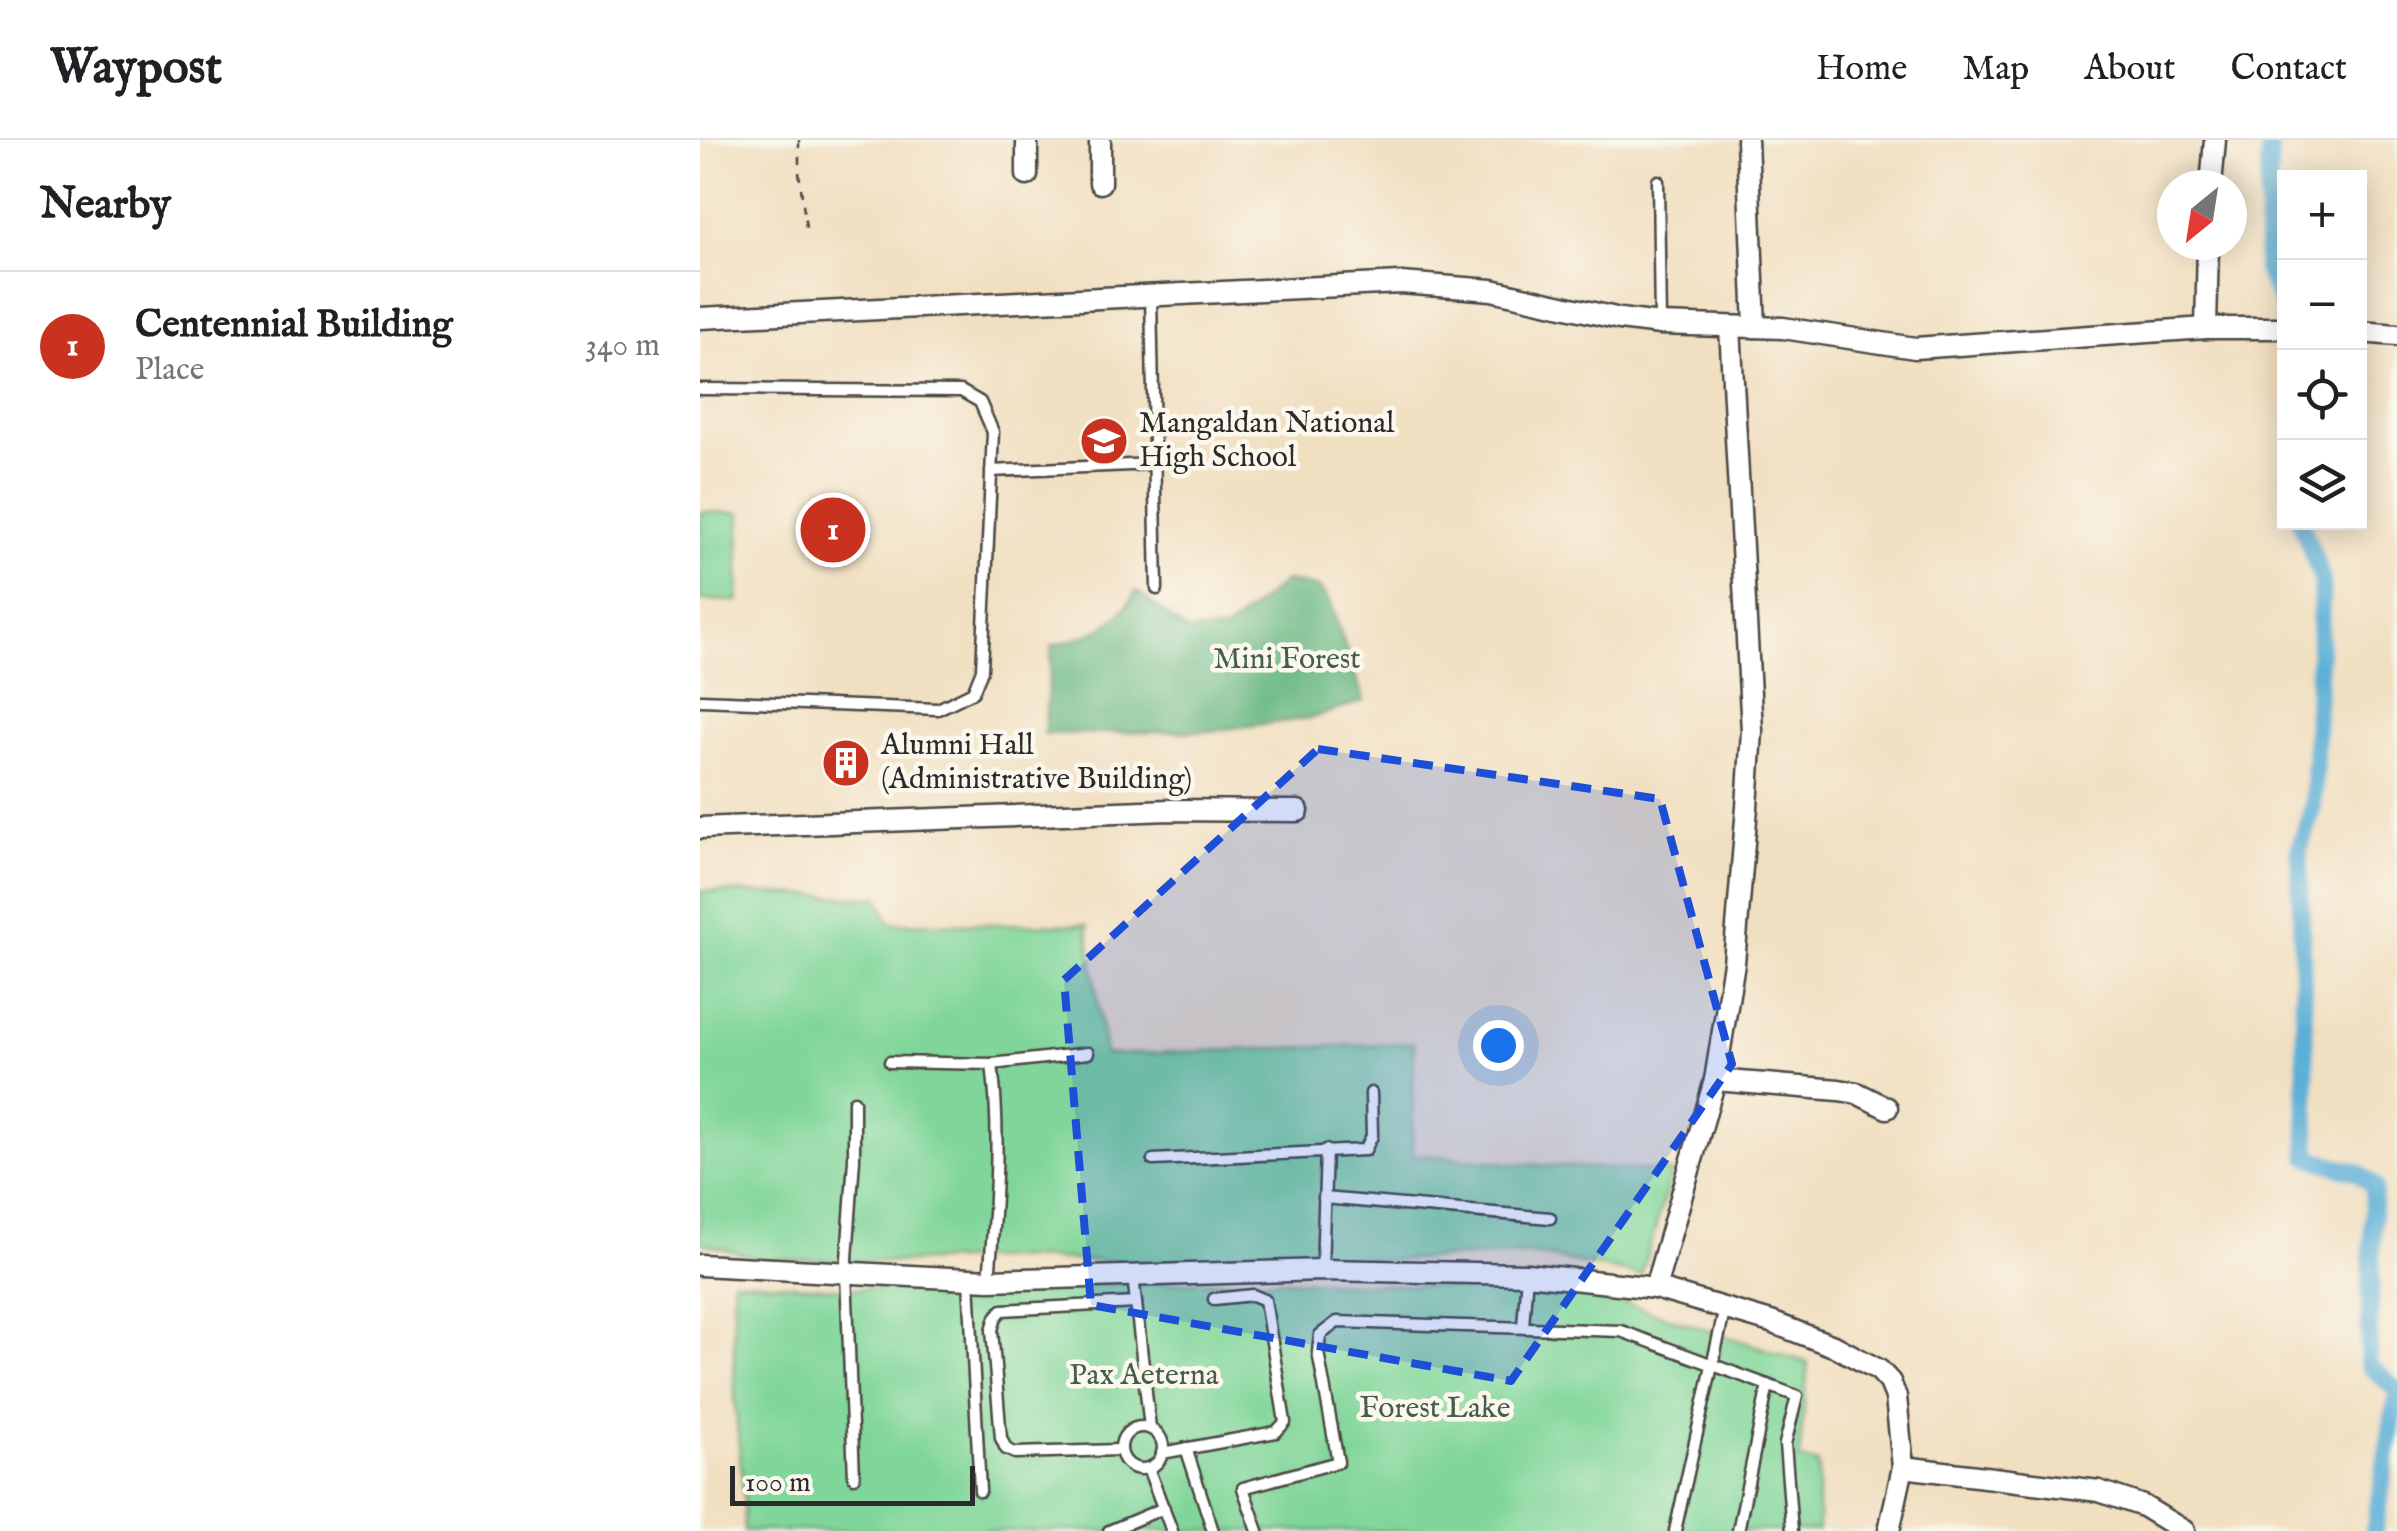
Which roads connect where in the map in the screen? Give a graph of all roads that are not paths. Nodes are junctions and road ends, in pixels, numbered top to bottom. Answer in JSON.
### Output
{"nodes":[{"id":1,"x":1027,"y":140,"type":"edge"},
{"id":2,"x":1100,"y":140,"type":"edge"},
{"id":3,"x":1747,"y":140,"type":"edge"},
{"id":4,"x":2216,"y":140,"type":"edge"},
{"id":5,"x":2213,"y":170,"type":"edge"},
{"id":6,"x":1027,"y":175,"type":"dead end"},
{"id":7,"x":1658,"y":181,"type":"dead end"},
{"id":8,"x":1100,"y":183,"type":"dead end"},
{"id":9,"x":2208,"y":260,"type":"edge"},
{"id":10,"x":1152,"y":295,"type":"junction"},
{"id":11,"x":700,"y":318,"type":"edge"},
{"id":12,"x":1660,"y":324,"type":"junction"},
{"id":13,"x":1730,"y":326,"type":"junction"},
{"id":14,"x":1755,"y":327,"type":"junction"},
{"id":15,"x":2206,"y":328,"type":"junction"},
{"id":16,"x":2277,"y":328,"type":"edge"},
{"id":17,"x":2367,"y":333,"type":"edge"},
{"id":18,"x":2397,"y":335,"type":"edge"},
{"id":19,"x":700,"y":389,"type":"edge"},
{"id":20,"x":1154,"y":464,"type":"junction"},
{"id":21,"x":992,"y":471,"type":"junction"},
{"id":22,"x":1157,"y":590,"type":"dead end"},
{"id":23,"x":700,"y":700,"type":"edge"},
{"id":24,"x":1298,"y":811,"type":"dead end"},
{"id":25,"x":700,"y":828,"type":"edge"},
{"id":26,"x":1088,"y":1053,"type":"dead end"},
{"id":27,"x":890,"y":1062,"type":"dead end"},
{"id":28,"x":992,"y":1064,"type":"junction"},
{"id":29,"x":1716,"y":1080,"type":"junction"},
{"id":30,"x":1371,"y":1093,"type":"dead end"},
{"id":31,"x":854,"y":1101,"type":"dead end"},
{"id":32,"x":1886,"y":1108,"type":"dead end"},
{"id":33,"x":1326,"y":1150,"type":"junction"},
{"id":34,"x":1153,"y":1160,"type":"dead end"},
{"id":35,"x":1324,"y":1198,"type":"junction"},
{"id":36,"x":1550,"y":1218,"type":"dead end"},
{"id":37,"x":700,"y":1265,"type":"edge"},
{"id":38,"x":1322,"y":1270,"type":"junction"},
{"id":39,"x":846,"y":1273,"type":"junction"},
{"id":40,"x":1527,"y":1274,"type":"junction"},
{"id":41,"x":1133,"y":1276,"type":"junction"},
{"id":42,"x":979,"y":1279,"type":"junction"},
{"id":43,"x":1656,"y":1288,"type":"junction"},
{"id":44,"x":1214,"y":1299,"type":"dead end"},
{"id":45,"x":1136,"y":1302,"type":"junction"},
{"id":46,"x":1725,"y":1308,"type":"junction"},
{"id":47,"x":1523,"y":1326,"type":"junction"},
{"id":48,"x":1710,"y":1366,"type":"junction"},
{"id":49,"x":1768,"y":1385,"type":"junction"},
{"id":50,"x":1150,"y":1428,"type":"junction"},
{"id":51,"x":1186,"y":1448,"type":"junction"},
{"id":52,"x":1120,"y":1450,"type":"junction"},
{"id":53,"x":1162,"y":1453,"type":"junction"},
{"id":54,"x":1903,"y":1467,"type":"junction"},
{"id":55,"x":1148,"y":1468,"type":"junction"},
{"id":56,"x":854,"y":1477,"type":"dead end"},
{"id":57,"x":980,"y":1491,"type":"dead end"},
{"id":58,"x":1164,"y":1508,"type":"junction"},
{"id":59,"x":1109,"y":1531,"type":"edge"},
{"id":60,"x":1172,"y":1531,"type":"edge"},
{"id":61,"x":1213,"y":1531,"type":"edge"},
{"id":62,"x":1258,"y":1531,"type":"edge"},
{"id":63,"x":1675,"y":1531,"type":"edge"},
{"id":64,"x":1738,"y":1531,"type":"edge"},
{"id":65,"x":1792,"y":1531,"type":"edge"},
{"id":66,"x":1888,"y":1531,"type":"edge"},
{"id":67,"x":2184,"y":1531,"type":"edge"}],
"edges":[{"from":1,"to":6,"type":"street"},
{"from":2,"to":8,"type":"street"},
{"from":3,"to":14,"type":"street"},
{"from":4,"to":5,"type":"street"},
{"from":7,"to":12,"type":"lane"},
{"from":9,"to":15,"type":"street"},
{"from":10,"to":11,"type":"street"},
{"from":10,"to":12,"type":"street"},
{"from":10,"to":20,"type":"lane"},
{"from":12,"to":13,"type":"street"},
{"from":13,"to":14,"type":"street"},
{"from":13,"to":29,"type":"street"},
{"from":14,"to":15,"type":"street"},
{"from":15,"to":16,"type":"street"},
{"from":17,"to":18,"type":"street"},
{"from":19,"to":21,"type":"lane"},
{"from":20,"to":21,"type":"lane"},
{"from":20,"to":22,"type":"lane"},
{"from":21,"to":23,"type":"lane"},
{"from":24,"to":25,"type":"street"},
{"from":26,"to":28,"type":"lane"},
{"from":27,"to":28,"type":"lane"},
{"from":28,"to":42,"type":"lane"},
{"from":29,"to":32,"type":"street"},
{"from":29,"to":43,"type":"street"},
{"from":30,"to":33,"type":"lane"},
{"from":31,"to":39,"type":"lane"},
{"from":33,"to":34,"type":"lane"},
{"from":33,"to":35,"type":"lane"},
{"from":35,"to":36,"type":"lane"},
{"from":35,"to":38,"type":"lane"},
{"from":37,"to":39,"type":"street"},
{"from":38,"to":40,"type":"street"},
{"from":38,"to":41,"type":"street"},
{"from":39,"to":42,"type":"street"},
{"from":39,"to":56,"type":"lane"},
{"from":40,"to":43,"type":"street"},
{"from":40,"to":47,"type":"lane"},
{"from":41,"to":42,"type":"street"},
{"from":41,"to":45,"type":"lane"},
{"from":42,"to":57,"type":"lane"},
{"from":43,"to":46,"type":"street"},
{"from":44,"to":51,"type":"lane"},
{"from":45,"to":50,"type":"lane"},
{"from":45,"to":52,"type":"lane"},
{"from":46,"to":48,"type":"lane"},
{"from":46,"to":54,"type":"street"},
{"from":47,"to":48,"type":"lane"},
{"from":47,"to":62,"type":"lane"},
{"from":48,"to":49,"type":"lane"},
{"from":48,"to":63,"type":"lane"},
{"from":49,"to":64,"type":"lane"},
{"from":49,"to":65,"type":"lane"},
{"from":50,"to":52,"type":"lane"},
{"from":50,"to":53,"type":"lane"},
{"from":51,"to":53,"type":"lane"},
{"from":51,"to":61,"type":"lane"},
{"from":52,"to":55,"type":"lane"},
{"from":53,"to":55,"type":"lane"},
{"from":54,"to":66,"type":"street"},
{"from":54,"to":67,"type":"street"},
{"from":55,"to":58,"type":"lane"},
{"from":58,"to":59,"type":"lane"},
{"from":58,"to":60,"type":"lane"}]}
